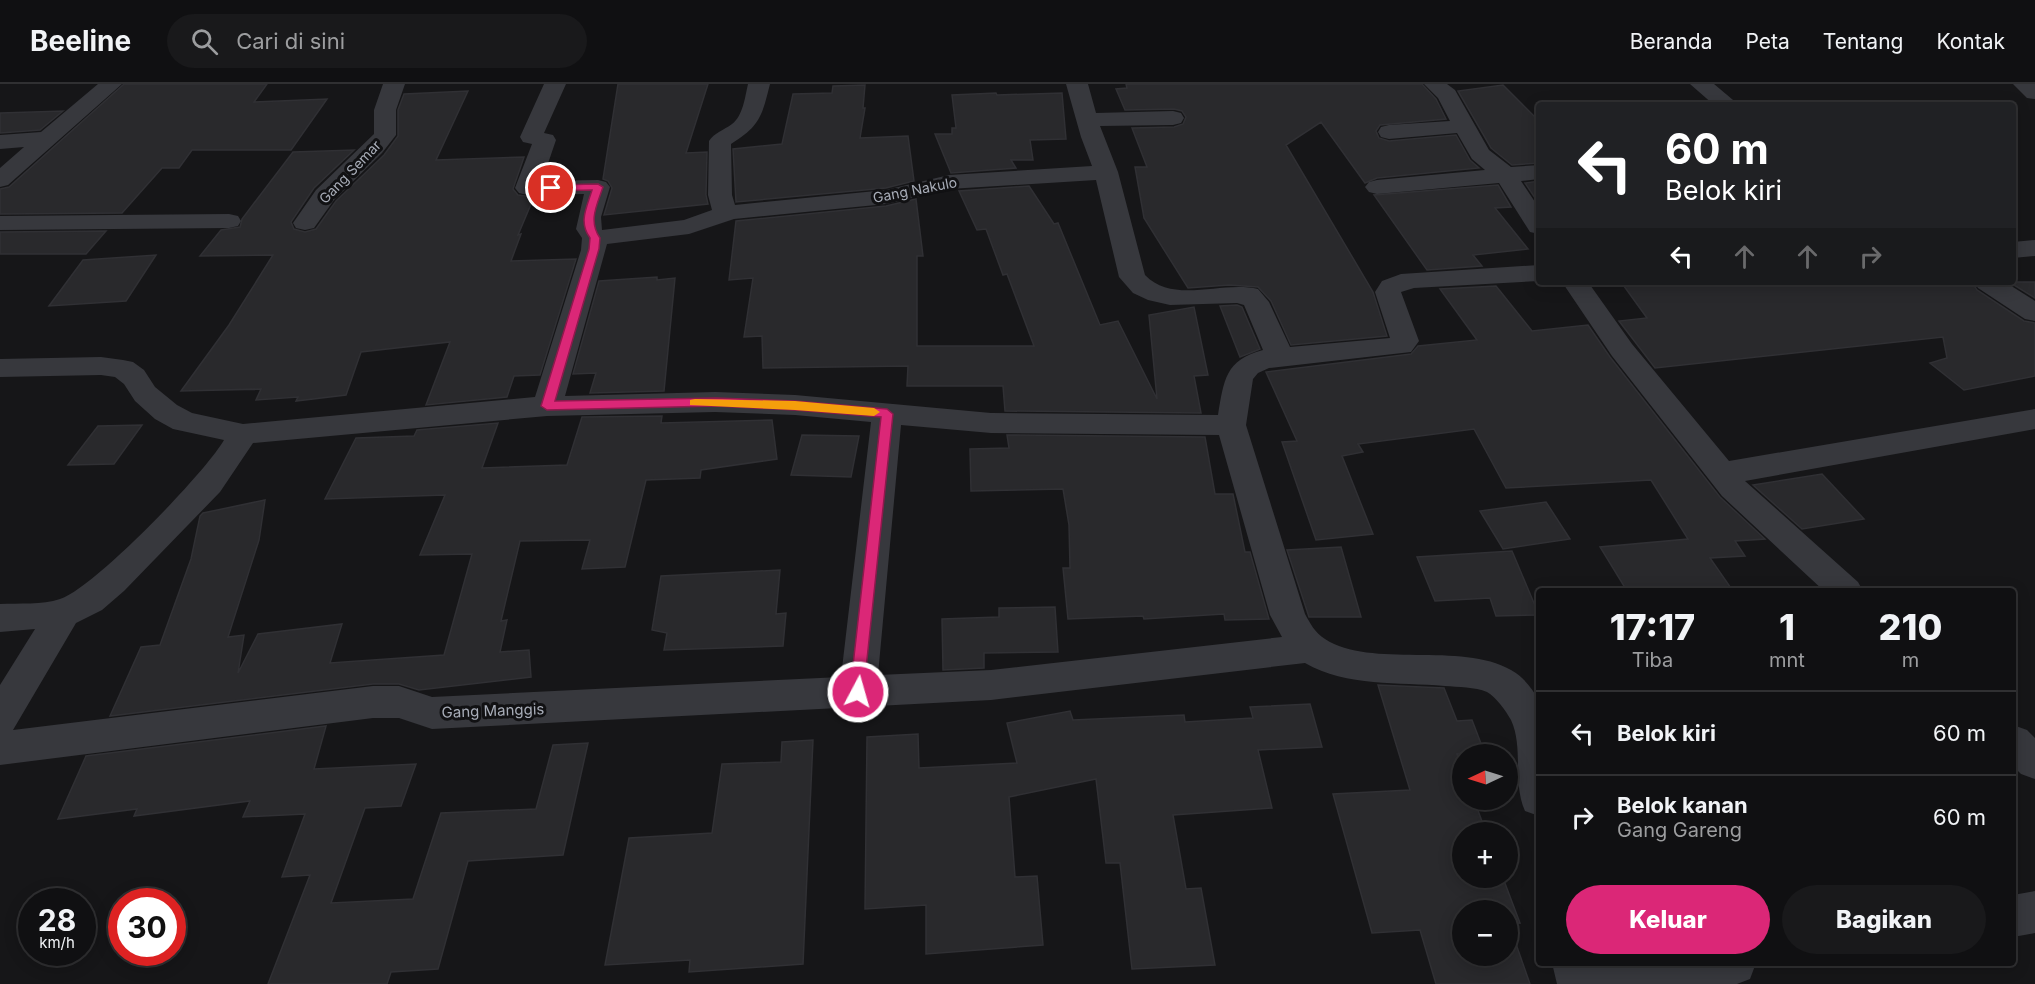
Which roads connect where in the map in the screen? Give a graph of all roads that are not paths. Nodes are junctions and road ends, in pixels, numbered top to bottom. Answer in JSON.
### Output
{"nodes":[{"id":1,"x":111,"y":84,"type":"edge"},
{"id":2,"x":394,"y":84,"type":"edge"},
{"id":3,"x":555,"y":84,"type":"edge"},
{"id":4,"x":759,"y":84,"type":"edge"},
{"id":5,"x":1077,"y":84,"type":"edge"},
{"id":6,"x":1435,"y":84,"type":"edge"},
{"id":7,"x":1701,"y":84,"type":"edge"},
{"id":8,"x":2024,"y":84,"type":"edge"},
{"id":9,"x":2035,"y":93,"type":"edge"},
{"id":10,"x":1724,"y":102,"type":"edge"},
{"id":11,"x":1173,"y":118,"type":"dead end"},
{"id":12,"x":1087,"y":120,"type":"junction"},
{"id":13,"x":1466,"y":126,"type":"junction"},
{"id":14,"x":1389,"y":132,"type":"dead end"},
{"id":15,"x":45,"y":139,"type":"junction"},
{"id":16,"x":0,"y":141,"type":"edge"},
{"id":17,"x":1106,"y":172,"type":"junction"},
{"id":18,"x":1536,"y":172,"type":"edge"},
{"id":19,"x":1506,"y":175,"type":"junction"},
{"id":20,"x":0,"y":180,"type":"edge"},
{"id":21,"x":1377,"y":187,"type":"dead end"},
{"id":22,"x":725,"y":214,"type":"junction"},
{"id":23,"x":230,"y":221,"type":"dead end"},
{"id":24,"x":1536,"y":222,"type":"edge"},
{"id":25,"x":0,"y":223,"type":"edge"},
{"id":26,"x":305,"y":223,"type":"dead end"},
{"id":27,"x":595,"y":238,"type":"junction"},
{"id":28,"x":2035,"y":248,"type":"edge"},
{"id":29,"x":2016,"y":250,"type":"edge"},
{"id":30,"x":1536,"y":273,"type":"edge"},
{"id":31,"x":1577,"y":285,"type":"edge"},
{"id":32,"x":1992,"y":285,"type":"edge"},
{"id":33,"x":2035,"y":313,"type":"edge"},
{"id":34,"x":1280,"y":357,"type":"junction"},
{"id":35,"x":0,"y":368,"type":"edge"},
{"id":36,"x":547,"y":406,"type":"junction"},
{"id":37,"x":887,"y":414,"type":"junction"},
{"id":38,"x":2035,"y":419,"type":"edge"},
{"id":39,"x":1231,"y":424,"type":"junction"},
{"id":40,"x":243,"y":434,"type":"junction"},
{"id":41,"x":1721,"y":474,"type":"junction"},
{"id":42,"x":1843,"y":588,"type":"edge"},
{"id":43,"x":64,"y":613,"type":"junction"},
{"id":44,"x":0,"y":618,"type":"edge"},
{"id":45,"x":1310,"y":648,"type":"junction"},
{"id":46,"x":858,"y":692,"type":"junction"},
{"id":47,"x":0,"y":718,"type":"edge"},
{"id":48,"x":2016,"y":745,"type":"edge"},
{"id":49,"x":0,"y":748,"type":"edge"},
{"id":50,"x":2035,"y":762,"type":"edge"},
{"id":51,"x":1536,"y":768,"type":"edge"},
{"id":52,"x":2035,"y":912,"type":"edge"},
{"id":53,"x":2016,"y":915,"type":"edge"},
{"id":54,"x":1575,"y":966,"type":"edge"},
{"id":55,"x":1716,"y":966,"type":"edge"},
{"id":56,"x":1579,"y":984,"type":"edge"},
{"id":57,"x":1611,"y":984,"type":"edge"}],
"edges":[{"from":1,"to":15,"type":"street"},
{"from":2,"to":26,"type":"street","name":"Gang Semar"},
{"from":3,"to":27,"type":"street"},
{"from":4,"to":22,"type":"street"},
{"from":5,"to":12,"type":"street"},
{"from":6,"to":13,"type":"street"},
{"from":7,"to":10,"type":"street"},
{"from":8,"to":9,"type":"street"},
{"from":11,"to":12,"type":"street"},
{"from":12,"to":17,"type":"street"},
{"from":13,"to":14,"type":"street"},
{"from":13,"to":19,"type":"street"},
{"from":15,"to":16,"type":"street"},
{"from":15,"to":20,"type":"street"},
{"from":17,"to":22,"type":"street","name":"Gang Nakulo"},
{"from":17,"to":34,"type":"street"},
{"from":18,"to":19,"type":"street"},
{"from":19,"to":21,"type":"street"},
{"from":19,"to":24,"type":"street"},
{"from":22,"to":27,"type":"street","name":"Gang Nakulo"},
{"from":23,"to":25,"type":"street"},
{"from":27,"to":36,"type":"street"},
{"from":28,"to":29,"type":"street"},
{"from":30,"to":34,"type":"street"},
{"from":31,"to":41,"type":"street"},
{"from":32,"to":33,"type":"street"},
{"from":34,"to":39,"type":"street"},
{"from":35,"to":40,"type":"street"},
{"from":36,"to":37,"type":"street"},
{"from":36,"to":40,"type":"street"},
{"from":37,"to":39,"type":"street"},
{"from":37,"to":46,"type":"street"},
{"from":38,"to":41,"type":"street"},
{"from":39,"to":45,"type":"street"},
{"from":40,"to":43,"type":"street"},
{"from":41,"to":42,"type":"street"},
{"from":43,"to":44,"type":"street"},
{"from":43,"to":47,"type":"street"},
{"from":45,"to":46,"type":"street","name":"Gang Manggis"},
{"from":45,"to":51,"type":"street"},
{"from":46,"to":49,"type":"street","name":"Gang Manggis"},
{"from":48,"to":50,"type":"street"},
{"from":52,"to":53,"type":"street"},
{"from":54,"to":56,"type":"street"},
{"from":55,"to":57,"type":"street"}]}
